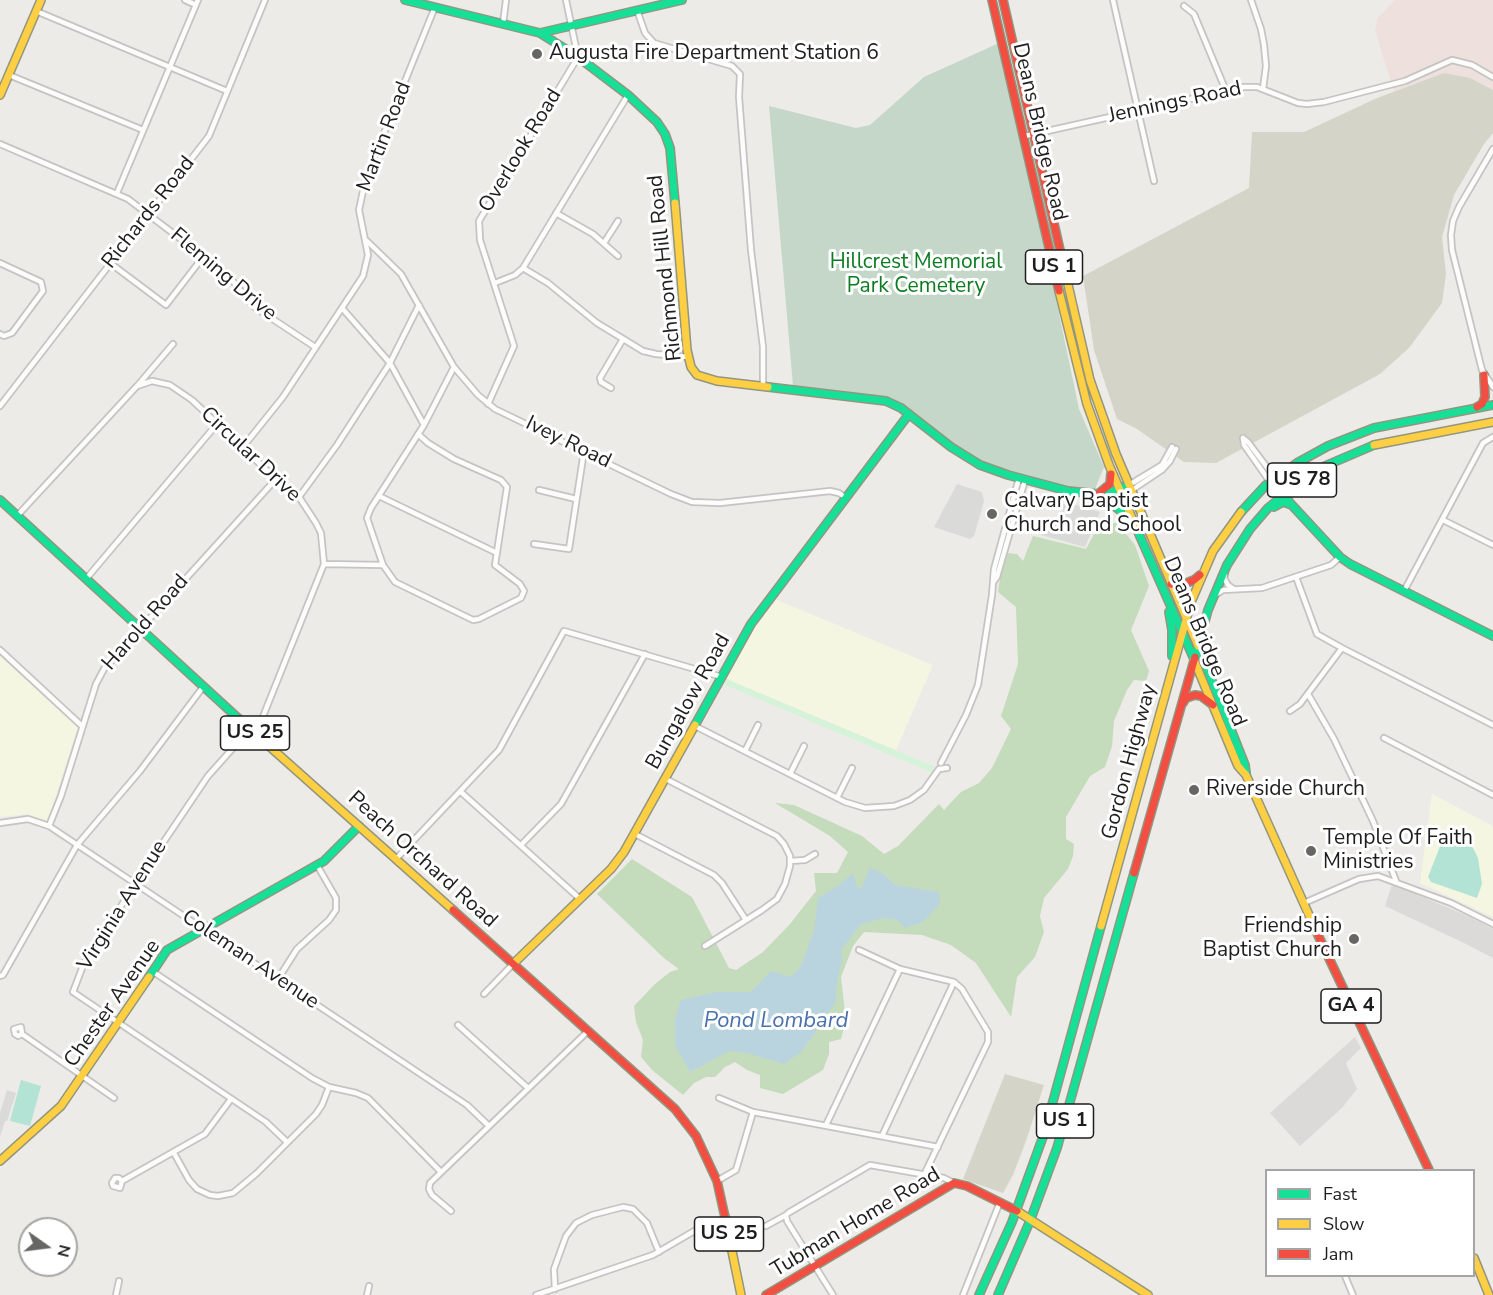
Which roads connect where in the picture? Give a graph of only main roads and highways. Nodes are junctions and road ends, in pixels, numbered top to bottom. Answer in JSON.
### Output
{"nodes":[{"id":1,"x":41,"y":0,"type":"edge"},
{"id":2,"x":405,"y":0,"type":"edge"},
{"id":3,"x":682,"y":0,"type":"edge"},
{"id":4,"x":992,"y":0,"type":"edge"},
{"id":5,"x":1003,"y":0,"type":"edge"},
{"id":6,"x":540,"y":33,"type":"junction"},
{"id":7,"x":0,"y":95,"type":"edge"},
{"id":8,"x":1484,"y":375,"type":"road end"},
{"id":9,"x":1493,"y":405,"type":"edge"},
{"id":10,"x":1472,"y":409,"type":"junction"},
{"id":11,"x":909,"y":414,"type":"junction"},
{"id":12,"x":1493,"y":422,"type":"edge"},
{"id":13,"x":1109,"y":465,"type":"junction"},
{"id":14,"x":1273,"y":480,"type":"junction"},
{"id":15,"x":1131,"y":488,"type":"junction"},
{"id":16,"x":1068,"y":491,"type":"junction"},
{"id":17,"x":1121,"y":492,"type":"junction"},
{"id":18,"x":1098,"y":494,"type":"junction"},
{"id":19,"x":1284,"y":494,"type":"junction"},
{"id":20,"x":1087,"y":498,"type":"junction"},
{"id":21,"x":0,"y":500,"type":"edge"},
{"id":22,"x":1292,"y":505,"type":"junction"},
{"id":23,"x":1136,"y":526,"type":"junction"},
{"id":24,"x":1250,"y":529,"type":"junction"},
{"id":25,"x":1203,"y":569,"type":"junction"},
{"id":26,"x":1171,"y":584,"type":"junction"},
{"id":27,"x":1164,"y":591,"type":"junction"},
{"id":28,"x":1186,"y":619,"type":"junction"},
{"id":29,"x":1182,"y":633,"type":"junction"},
{"id":30,"x":1493,"y":636,"type":"edge"},
{"id":31,"x":1198,"y":646,"type":"junction"},
{"id":32,"x":1194,"y":660,"type":"junction"},
{"id":33,"x":1166,"y":690,"type":"junction"},
{"id":34,"x":1213,"y":705,"type":"junction"},
{"id":35,"x":1179,"y":712,"type":"junction"},
{"id":36,"x":1246,"y":775,"type":"junction"},
{"id":37,"x":359,"y":826,"type":"junction"},
{"id":38,"x":513,"y":964,"type":"junction"},
{"id":39,"x":0,"y":1161,"type":"edge"},
{"id":40,"x":1429,"y":1169,"type":"edge"},
{"id":41,"x":1016,"y":1212,"type":"junction"},
{"id":42,"x":1030,"y":1221,"type":"junction"},
{"id":43,"x":1475,"y":1262,"type":"edge"},
{"id":44,"x":1490,"y":1293,"type":"edge"},
{"id":45,"x":741,"y":1295,"type":"edge"},
{"id":46,"x":766,"y":1295,"type":"edge"},
{"id":47,"x":979,"y":1295,"type":"edge"},
{"id":48,"x":998,"y":1295,"type":"edge"},
{"id":49,"x":1148,"y":1295,"type":"edge"}],
"edges":[{"from":1,"to":7,"type":"main road"},
{"from":2,"to":6,"type":"main road","name":"Richmond Hill Road"},
{"from":3,"to":6,"type":"main road"},
{"from":4,"to":13,"type":"main road","name":"Deans Bridge Road","number":"US 1"},
{"from":5,"to":15,"type":"main road","name":"Deans Bridge Road","number":"US 1"},
{"from":6,"to":11,"type":"main road","name":"Richmond Hill Road"},
{"from":8,"to":10,"type":"main road"},
{"from":9,"to":10,"type":"main road","name":"Gordon Highway","number":"US 78"},
{"from":10,"to":14,"type":"main road","name":"Gordon Highway","number":"US 78"},
{"from":11,"to":16,"type":"main road","name":"Richmond Hill Road"},
{"from":11,"to":38,"type":"main road","name":"Bungalow Road"},
{"from":12,"to":19,"type":"main road","name":"Gordon Highway","number":"US 78"},
{"from":13,"to":17,"type":"main road","name":"Deans Bridge Road","number":"US 1"},
{"from":13,"to":18,"type":"main road"},
{"from":14,"to":19,"type":"main road"},
{"from":14,"to":25,"type":"main road","name":"Gordon Highway","number":"US 78"},
{"from":15,"to":17,"type":"main road","name":"Richmond Hill Road"},
{"from":15,"to":26,"type":"main road","name":"Deans Bridge Road","number":"US 1"},
{"from":16,"to":18,"type":"main road","name":"Richmond Hill Road"},
{"from":16,"to":20,"type":"main road","name":"Richmond Hill Road"},
{"from":17,"to":18,"type":"main road","name":"Richmond Hill Road"},
{"from":17,"to":20,"type":"main road","name":"Richmond Hill Road"},
{"from":17,"to":23,"type":"main road","name":"Deans Bridge Road","number":"US 1"},
{"from":19,"to":22,"type":"main road"},
{"from":19,"to":24,"type":"main road","name":"Gordon Highway","number":"US 78"},
{"from":20,"to":23,"type":"main road"},
{"from":21,"to":37,"type":"main road","name":"Peach Orchard Road","number":"US 25"},
{"from":22,"to":24,"type":"main road"},
{"from":22,"to":30,"type":"main road"},
{"from":23,"to":27,"type":"main road","name":"Deans Bridge Road","number":"US 1"},
{"from":24,"to":31,"type":"main road","name":"Gordon Highway","number":"US 78"},
{"from":25,"to":26,"type":"main road"},
{"from":25,"to":28,"type":"main road","name":"Gordon Highway","number":"US 78"},
{"from":26,"to":28,"type":"main road","name":"Deans Bridge Road","number":"US 1"},
{"from":27,"to":29,"type":"main road","name":"Deans Bridge Road","number":"GA 4"},
{"from":27,"to":33,"type":"main road","number":"US 1"},
{"from":28,"to":29,"type":"main road","name":"Gordon Highway","number":"US 78"},
{"from":28,"to":31,"type":"main road","name":"Deans Bridge Road","number":"US 1"},
{"from":29,"to":32,"type":"main road","name":"Deans Bridge Road","number":"GA 4"},
{"from":29,"to":33,"type":"main road","name":"Gordon Highway","number":"US 78"},
{"from":31,"to":32,"type":"main road","name":"Gordon Highway","number":"US 1"},
{"from":31,"to":36,"type":"main road","name":"Deans Bridge Road","number":"GA 4"},
{"from":32,"to":34,"type":"main road","name":"Deans Bridge Road","number":"GA 4"},
{"from":32,"to":35,"type":"main road","name":"Gordon Highway","number":"US 1"},
{"from":33,"to":41,"type":"main road","name":"Gordon Highway","number":"US 1"},
{"from":34,"to":35,"type":"main road"},
{"from":34,"to":36,"type":"main road","name":"Deans Bridge Road","number":"GA 4"},
{"from":35,"to":42,"type":"main road","name":"Gordon Highway","number":"US 1"},
{"from":36,"to":40,"type":"main road","name":"Deans Bridge Road","number":"GA 4"},
{"from":37,"to":38,"type":"main road","name":"Peach Orchard Road","number":"US 25"},
{"from":37,"to":39,"type":"main road","name":"Chester Avenue"},
{"from":38,"to":45,"type":"main road","name":"Peach Orchard Road","number":"US 25"},
{"from":41,"to":42,"type":"main road","name":"Tubman Home Road"},
{"from":41,"to":46,"type":"main road","name":"Tubman Home Road"},
{"from":41,"to":47,"type":"main road","name":"Gordon Highway","number":"US 1"},
{"from":42,"to":48,"type":"main road","name":"Gordon Highway","number":"US 1"},
{"from":42,"to":49,"type":"main road","name":"Tubman Home Road"},
{"from":43,"to":44,"type":"main road"}]}
